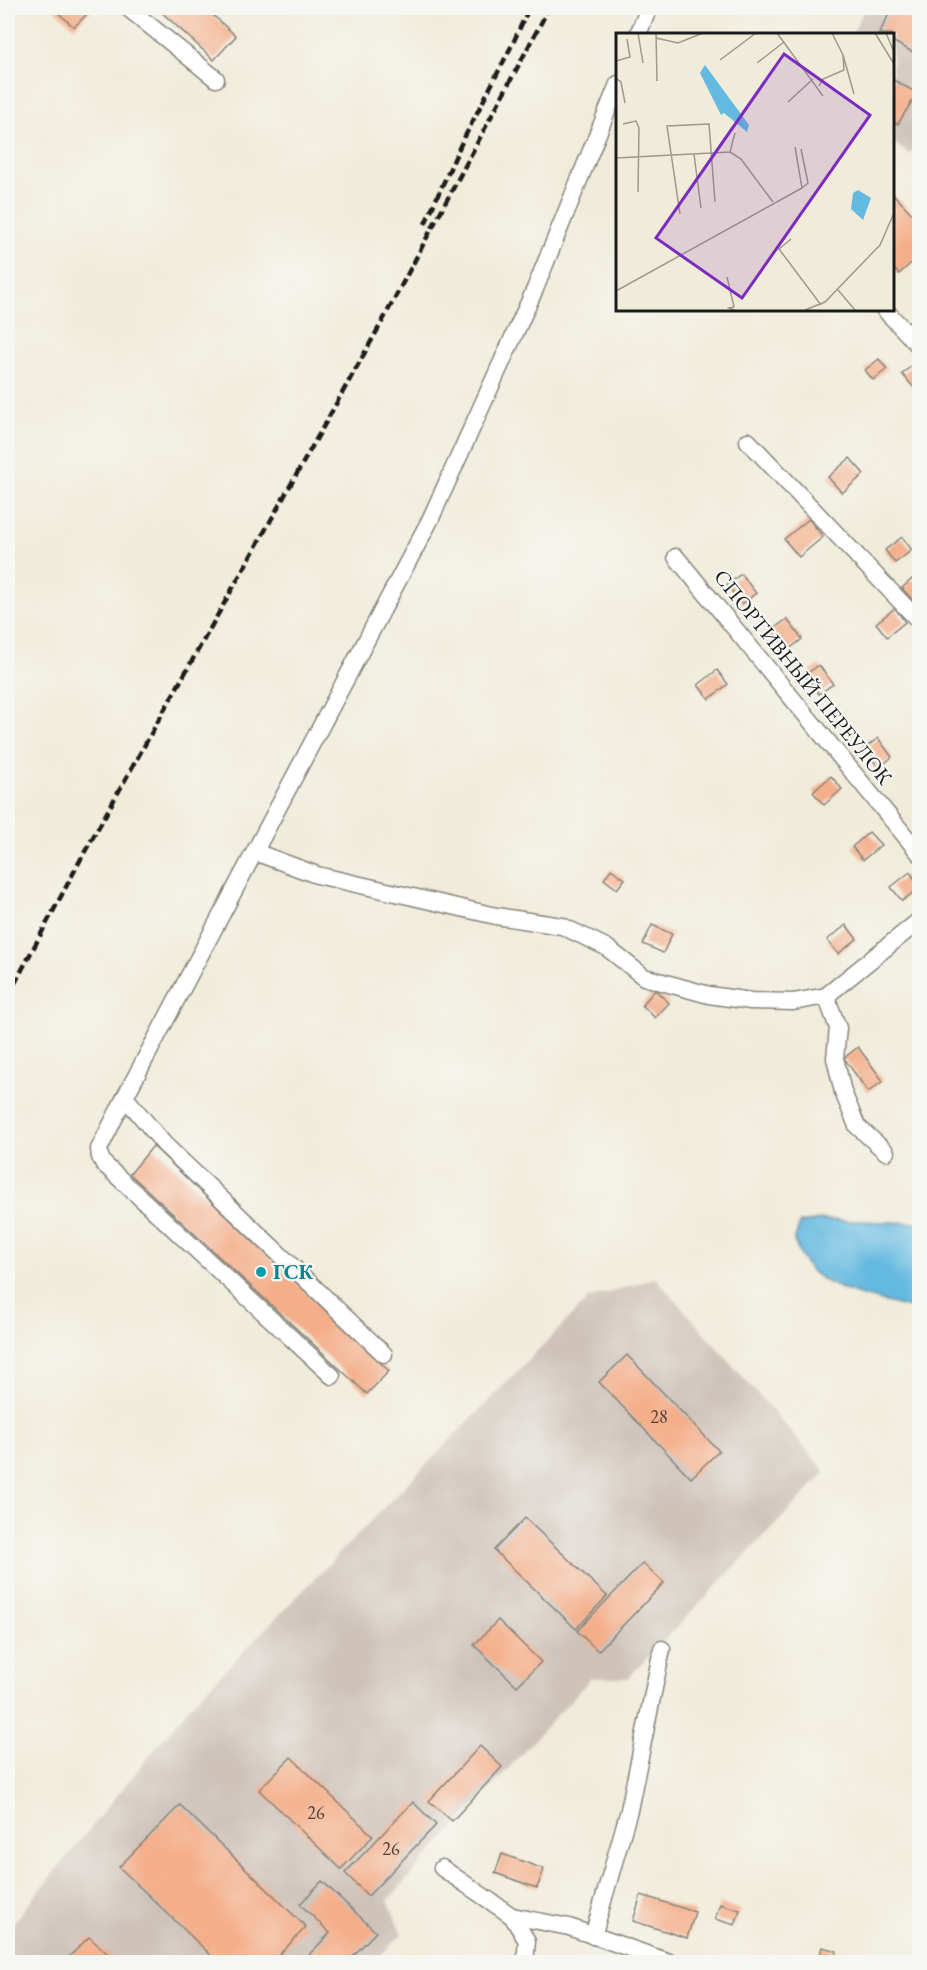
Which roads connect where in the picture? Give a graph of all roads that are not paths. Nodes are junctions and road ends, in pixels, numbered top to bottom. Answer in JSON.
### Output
{"nodes":[{"id":1,"x":128,"y":8,"type":"edge"},
{"id":2,"x":649,"y":8,"type":"edge"},
{"id":3,"x":638,"y":33,"type":"edge"},
{"id":4,"x":216,"y":79,"type":"dead end"},
{"id":5,"x":616,"y":89,"type":"edge"},
{"id":6,"x":885,"y":310,"type":"edge"},
{"id":7,"x":920,"y":347,"type":"edge"},
{"id":8,"x":748,"y":441,"type":"dead end"},
{"id":9,"x":676,"y":557,"type":"dead end"},
{"id":10,"x":920,"y":622,"type":"edge"},
{"id":11,"x":255,"y":852,"type":"junction"},
{"id":12,"x":920,"y":854,"type":"edge"},
{"id":13,"x":920,"y":920,"type":"edge"},
{"id":14,"x":826,"y":996,"type":"junction"},
{"id":15,"x":125,"y":1097,"type":"junction"},
{"id":16,"x":886,"y":1152,"type":"dead end"},
{"id":17,"x":384,"y":1354,"type":"dead end"},
{"id":18,"x":332,"y":1376,"type":"dead end"},
{"id":19,"x":662,"y":1648,"type":"dead end"},
{"id":20,"x":442,"y":1868,"type":"dead end"},
{"id":21,"x":512,"y":1916,"type":"junction"},
{"id":22,"x":593,"y":1936,"type":"junction"},
{"id":23,"x":525,"y":1962,"type":"edge"},
{"id":24,"x":669,"y":1962,"type":"edge"}],
"edges":[{"from":1,"to":4,"type":"street"},
{"from":2,"to":3,"type":"street"},
{"from":5,"to":11,"type":"street"},
{"from":6,"to":7,"type":"street"},
{"from":8,"to":10,"type":"street"},
{"from":9,"to":12,"type":"street","name":"СПОРТИВНЫЙ ПЕРЕУЛОК"},
{"from":11,"to":14,"type":"street"},
{"from":11,"to":15,"type":"street"},
{"from":13,"to":14,"type":"street"},
{"from":14,"to":16,"type":"street"},
{"from":15,"to":17,"type":"street"},
{"from":15,"to":18,"type":"street"},
{"from":19,"to":22,"type":"street"},
{"from":20,"to":21,"type":"street"},
{"from":21,"to":22,"type":"street"},
{"from":21,"to":23,"type":"street"},
{"from":22,"to":24,"type":"street"}]}
